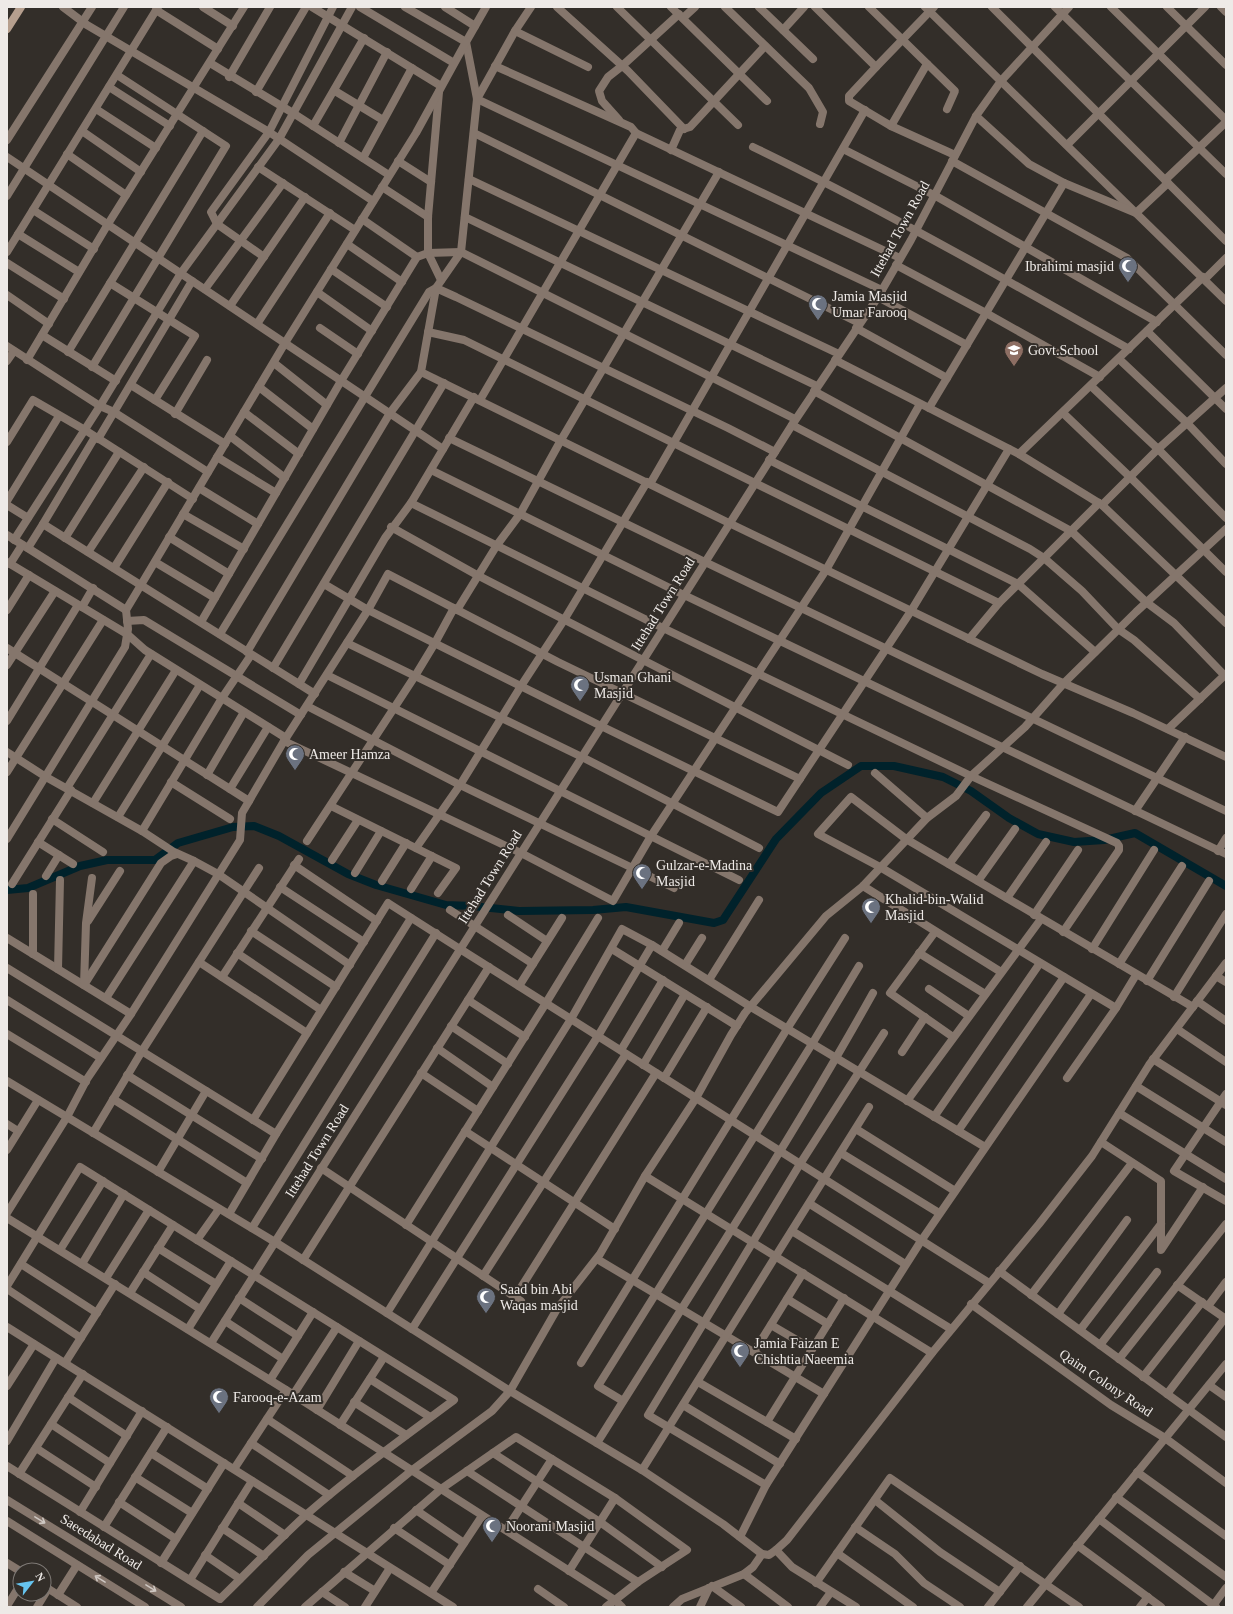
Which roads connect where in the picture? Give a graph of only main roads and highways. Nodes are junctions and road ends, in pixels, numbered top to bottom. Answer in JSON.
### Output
{"nodes":[{"id":1,"x":21,"y":7,"type":"edge"},
{"id":2,"x":7,"y":29,"type":"edge"}],
"edges":[{"from":1,"to":2,"type":"main road"}]}
